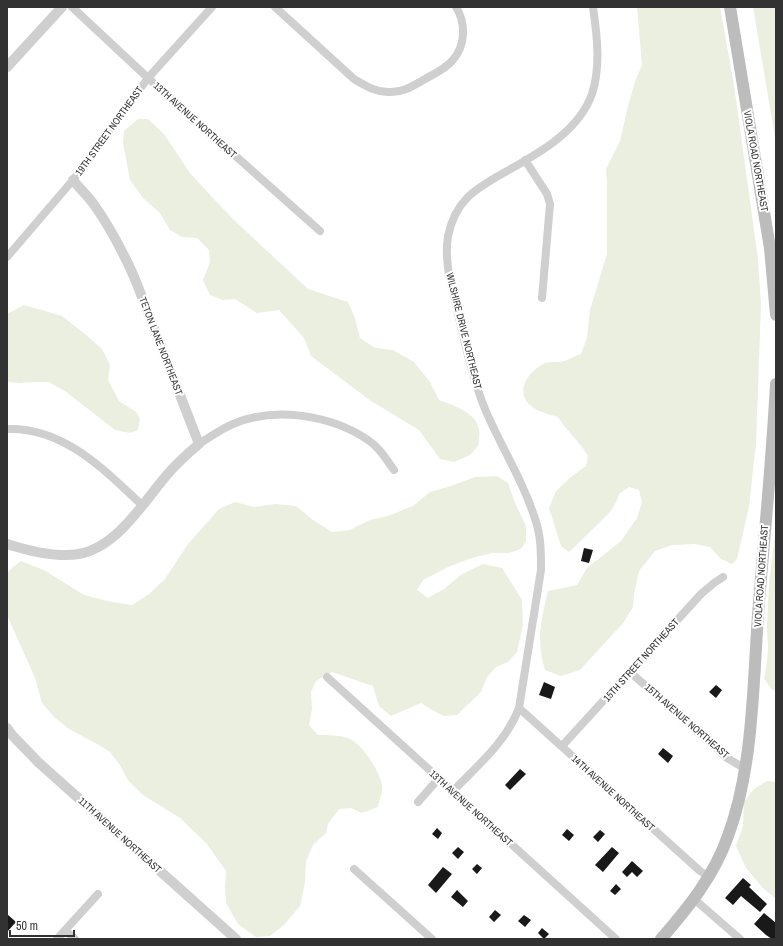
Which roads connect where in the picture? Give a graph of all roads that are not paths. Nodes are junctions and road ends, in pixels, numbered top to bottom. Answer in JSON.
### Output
{"nodes":[{"id":1,"x":62,"y":7,"type":"edge"},
{"id":2,"x":72,"y":7,"type":"edge"},
{"id":3,"x":212,"y":7,"type":"edge"},
{"id":4,"x":275,"y":7,"type":"edge"},
{"id":5,"x":456,"y":7,"type":"edge"},
{"id":6,"x":593,"y":7,"type":"edge"},
{"id":7,"x":730,"y":7,"type":"edge"},
{"id":8,"x":7,"y":67,"type":"edge"},
{"id":9,"x":148,"y":78,"type":"junction"},
{"id":10,"x":525,"y":160,"type":"junction"},
{"id":11,"x":73,"y":180,"type":"junction"},
{"id":12,"x":320,"y":231,"type":"dead end"},
{"id":13,"x":7,"y":257,"type":"edge"},
{"id":14,"x":542,"y":298,"type":"dead end"},
{"id":15,"x":776,"y":315,"type":"edge"},
{"id":16,"x":776,"y":384,"type":"edge"},
{"id":17,"x":775,"y":410,"type":"edge"},
{"id":18,"x":7,"y":429,"type":"edge"},
{"id":19,"x":199,"y":444,"type":"junction"},
{"id":20,"x":394,"y":470,"type":"dead end"},
{"id":21,"x":142,"y":505,"type":"junction"},
{"id":22,"x":7,"y":544,"type":"edge"},
{"id":23,"x":723,"y":577,"type":"dead end"},
{"id":24,"x":630,"y":672,"type":"junction"},
{"id":25,"x":327,"y":677,"type":"dead end"},
{"id":26,"x":519,"y":708,"type":"junction"},
{"id":27,"x":7,"y":728,"type":"edge"},
{"id":28,"x":562,"y":746,"type":"junction"},
{"id":29,"x":744,"y":768,"type":"junction"},
{"id":30,"x":439,"y":778,"type":"junction"},
{"id":31,"x":454,"y":791,"type":"junction"},
{"id":32,"x":418,"y":802,"type":"dead end"},
{"id":33,"x":354,"y":869,"type":"dead end"},
{"id":34,"x":708,"y":877,"type":"junction"},
{"id":35,"x":98,"y":894,"type":"dead end"},
{"id":36,"x":694,"y":898,"type":"junction"},
{"id":37,"x":65,"y":930,"type":"junction"},
{"id":38,"x":57,"y":939,"type":"edge"},
{"id":39,"x":75,"y":939,"type":"edge"},
{"id":40,"x":236,"y":939,"type":"edge"},
{"id":41,"x":432,"y":939,"type":"edge"},
{"id":42,"x":616,"y":939,"type":"edge"},
{"id":43,"x":661,"y":939,"type":"edge"},
{"id":44,"x":740,"y":939,"type":"edge"}],
"edges":[{"from":1,"to":8,"type":"street"},
{"from":2,"to":9,"type":"street","name":"13TH AVENUE NORTHEAST"},
{"from":3,"to":9,"type":"street","name":"19TH STREET NORTHEAST"},
{"from":4,"to":5,"type":"street"},
{"from":6,"to":10,"type":"street","name":"WILSHIRE DRIVE NORTHEAST"},
{"from":7,"to":15,"type":"main road","name":"VIOLA ROAD NORTHEAST"},
{"from":9,"to":11,"type":"street","name":"19TH STREET NORTHEAST"},
{"from":9,"to":12,"type":"street","name":"13TH AVENUE NORTHEAST"},
{"from":10,"to":14,"type":"street"},
{"from":10,"to":26,"type":"street","name":"WILSHIRE DRIVE NORTHEAST"},
{"from":11,"to":13,"type":"street","name":"19TH STREET NORTHEAST"},
{"from":11,"to":19,"type":"street","name":"TETON LANE NORTHEAST"},
{"from":16,"to":17,"type":"main road","name":"VIOLA ROAD NORTHEAST"},
{"from":17,"to":29,"type":"main road","name":"VIOLA ROAD NORTHEAST"},
{"from":18,"to":21,"type":"street"},
{"from":19,"to":20,"type":"street"},
{"from":19,"to":21,"type":"street"},
{"from":21,"to":22,"type":"street"},
{"from":23,"to":24,"type":"street","name":"15TH STREET NORTHEAST"},
{"from":24,"to":28,"type":"street","name":"15TH STREET NORTHEAST"},
{"from":24,"to":29,"type":"street","name":"15TH AVENUE NORTHEAST"},
{"from":25,"to":30,"type":"street","name":"13TH AVENUE NORTHEAST"},
{"from":26,"to":28,"type":"street","name":"14TH AVENUE NORTHEAST"},
{"from":26,"to":31,"type":"street"},
{"from":27,"to":40,"type":"street","name":"11TH AVENUE NORTHEAST"},
{"from":28,"to":34,"type":"street","name":"14TH AVENUE NORTHEAST"},
{"from":29,"to":34,"type":"main road","name":"VIOLA ROAD NORTHEAST"},
{"from":30,"to":31,"type":"street","name":"13TH AVENUE NORTHEAST"},
{"from":30,"to":32,"type":"street"},
{"from":31,"to":42,"type":"street","name":"13TH AVENUE NORTHEAST"},
{"from":33,"to":41,"type":"street"},
{"from":34,"to":36,"type":"main road","name":"VIOLA ROAD NORTHEAST"},
{"from":35,"to":37,"type":"street"},
{"from":36,"to":43,"type":"main road","name":"VIOLA ROAD NORTHEAST"},
{"from":36,"to":44,"type":"street"},
{"from":37,"to":38,"type":"street"},
{"from":37,"to":39,"type":"street"}]}
